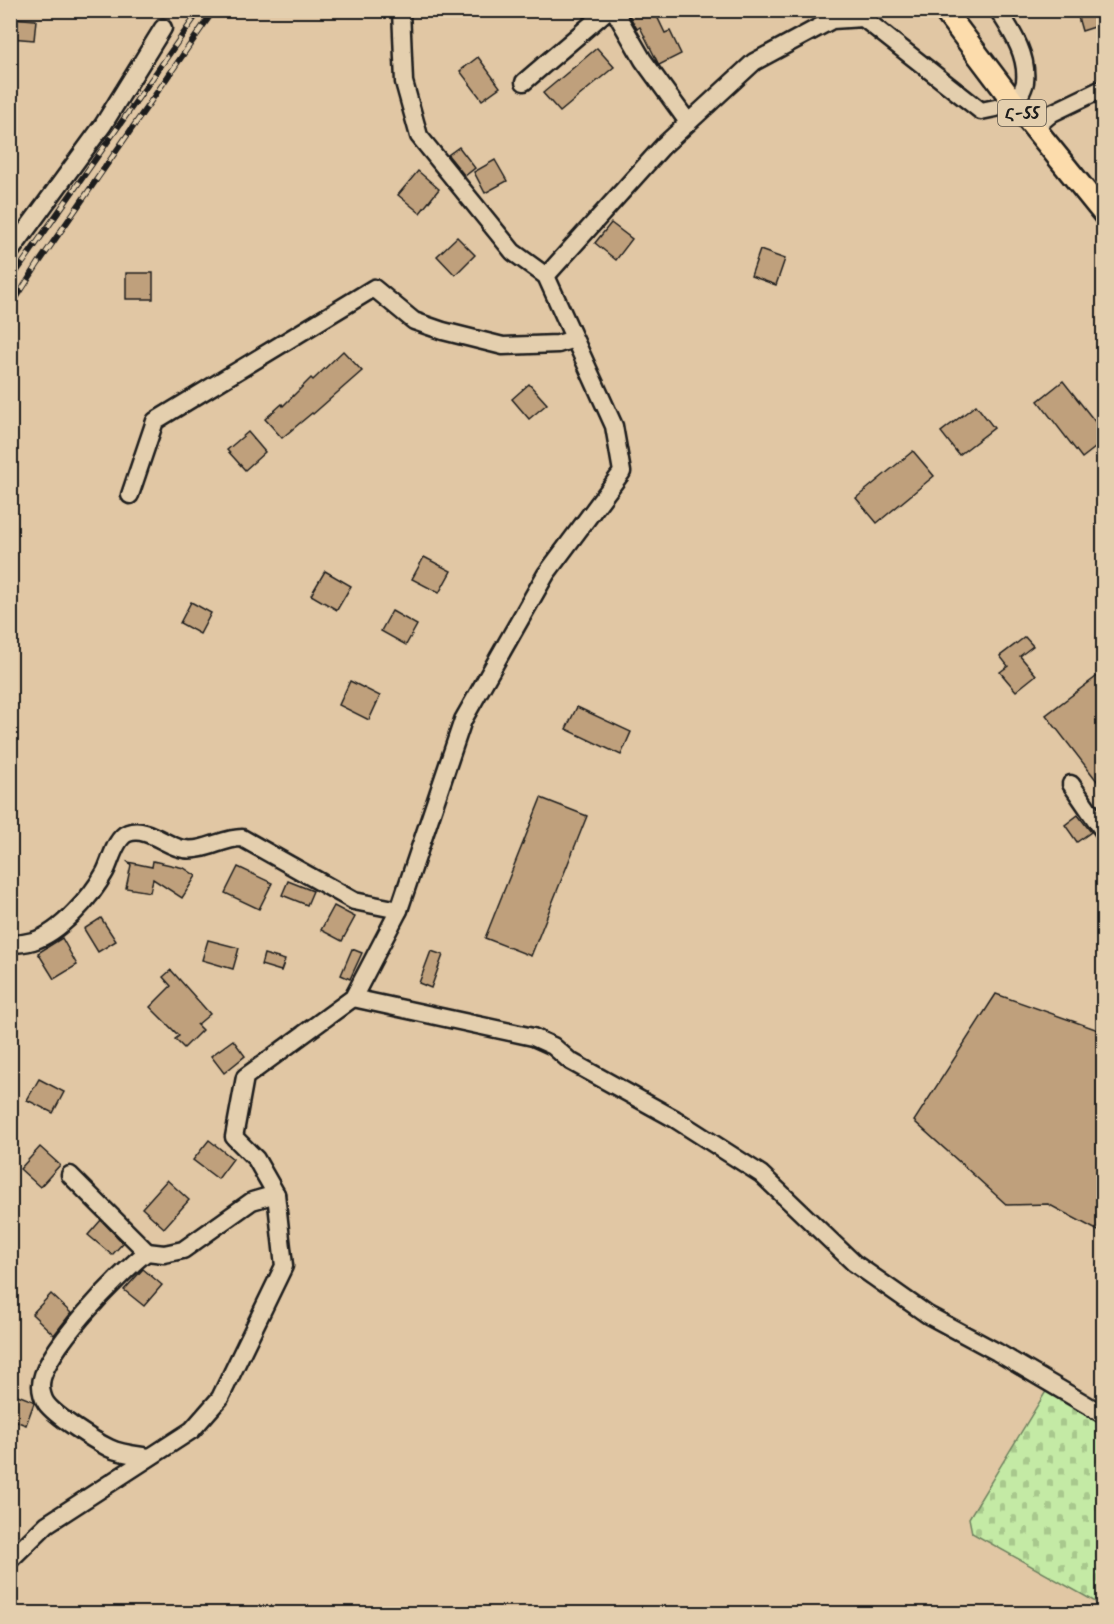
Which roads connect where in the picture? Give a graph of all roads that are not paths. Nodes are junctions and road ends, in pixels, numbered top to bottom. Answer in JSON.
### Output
{"nodes":[{"id":1,"x":400,"y":10,"type":"edge"},
{"id":2,"x":608,"y":10,"type":"edge"},
{"id":3,"x":614,"y":10,"type":"edge"},
{"id":4,"x":944,"y":10,"type":"edge"},
{"id":5,"x":998,"y":10,"type":"edge"},
{"id":6,"x":164,"y":28,"type":"dead end"},
{"id":7,"x":524,"y":82,"type":"dead end"},
{"id":8,"x":1104,"y":88,"type":"edge"},
{"id":9,"x":1015,"y":104,"type":"junction"},
{"id":10,"x":688,"y":122,"type":"junction"},
{"id":11,"x":1034,"y":128,"type":"junction"},
{"id":12,"x":1104,"y":214,"type":"edge"},
{"id":13,"x":10,"y":252,"type":"edge"},
{"id":14,"x":546,"y":276,"type":"junction"},
{"id":15,"x":574,"y":339,"type":"junction"},
{"id":16,"x":130,"y":495,"type":"dead end"},
{"id":17,"x":1071,"y":784,"type":"dead end"},
{"id":18,"x":1104,"y":832,"type":"edge"},
{"id":19,"x":399,"y":910,"type":"junction"},
{"id":20,"x":10,"y":944,"type":"edge"},
{"id":21,"x":353,"y":999,"type":"junction"},
{"id":22,"x":70,"y":1175,"type":"dead end"},
{"id":23,"x":276,"y":1194,"type":"junction"},
{"id":24,"x":147,"y":1252,"type":"junction"},
{"id":25,"x":1104,"y":1415,"type":"edge"},
{"id":26,"x":149,"y":1458,"type":"junction"},
{"id":27,"x":10,"y":1560,"type":"edge"}],
"edges":[{"from":1,"to":14,"type":"street"},
{"from":2,"to":7,"type":"street"},
{"from":3,"to":10,"type":"street"},
{"from":4,"to":9,"type":"main road","number":"Հ-55"},
{"from":5,"to":9,"type":"street"},
{"from":6,"to":13,"type":"street"},
{"from":8,"to":11,"type":"street"},
{"from":9,"to":10,"type":"street"},
{"from":9,"to":11,"type":"main road","number":"Հ-55"},
{"from":10,"to":14,"type":"street"},
{"from":11,"to":12,"type":"main road","number":"Հ-55"},
{"from":14,"to":15,"type":"street"},
{"from":15,"to":16,"type":"street"},
{"from":15,"to":19,"type":"street"},
{"from":17,"to":18,"type":"street"},
{"from":19,"to":20,"type":"street"},
{"from":19,"to":21,"type":"street"},
{"from":21,"to":23,"type":"street"},
{"from":21,"to":25,"type":"street"},
{"from":22,"to":24,"type":"street"},
{"from":23,"to":24,"type":"street"},
{"from":23,"to":26,"type":"street"},
{"from":24,"to":26,"type":"street"},
{"from":26,"to":27,"type":"street"}]}
